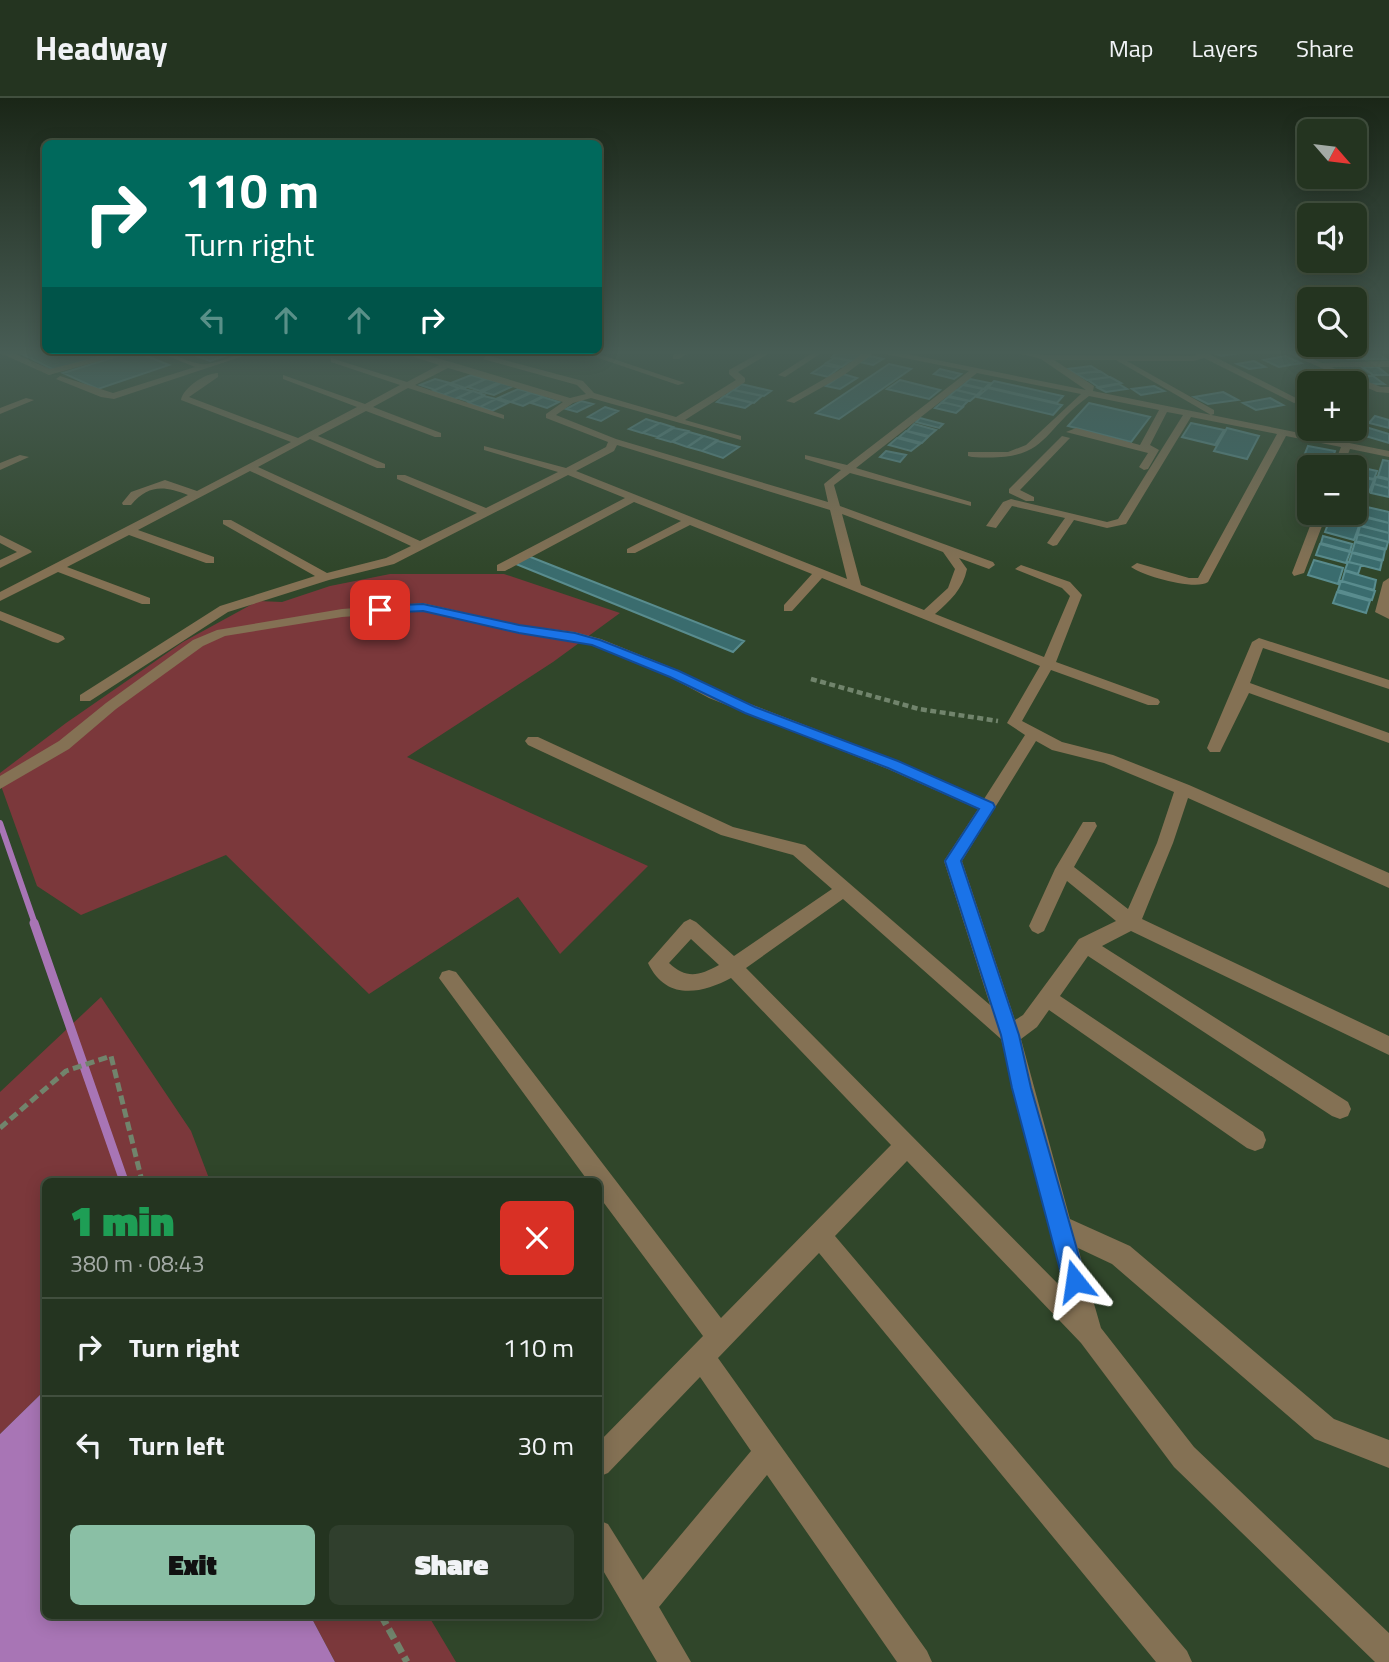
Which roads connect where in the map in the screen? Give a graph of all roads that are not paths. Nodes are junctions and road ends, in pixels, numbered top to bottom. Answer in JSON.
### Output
{"nodes":[{"id":1,"x":248,"y":423,"type":"edge"},
{"id":2,"x":331,"y":423,"type":"edge"},
{"id":3,"x":407,"y":423,"type":"edge"},
{"id":4,"x":567,"y":423,"type":"edge"},
{"id":5,"x":688,"y":423,"type":"edge"},
{"id":6,"x":909,"y":423,"type":"edge"},
{"id":7,"x":1054,"y":423,"type":"edge"},
{"id":8,"x":1157,"y":423,"type":"edge"},
{"id":9,"x":1182,"y":423,"type":"edge"},
{"id":10,"x":1236,"y":423,"type":"edge"},
{"id":11,"x":1283,"y":432,"type":"junction"},
{"id":12,"x":308,"y":435,"type":"junction"},
{"id":13,"x":438,"y":435,"type":"dead end"},
{"id":14,"x":738,"y":438,"type":"dead end"},
{"id":15,"x":613,"y":441,"type":"junction"},
{"id":16,"x":297,"y":442,"type":"junction"},
{"id":17,"x":1347,"y":445,"type":"junction"},
{"id":18,"x":487,"y":448,"type":"dead end"},
{"id":19,"x":1153,"y":451,"type":"junction"},
{"id":20,"x":972,"y":454,"type":"dead end"},
{"id":21,"x":1389,"y":454,"type":"edge"},
{"id":22,"x":1343,"y":455,"type":"edge"},
{"id":23,"x":24,"y":457,"type":"dead end"},
{"id":24,"x":809,"y":457,"type":"dead end"},
{"id":25,"x":381,"y":466,"type":"dead end"},
{"id":26,"x":0,"y":467,"type":"edge"},
{"id":27,"x":249,"y":467,"type":"junction"},
{"id":28,"x":851,"y":469,"type":"junction"},
{"id":29,"x":567,"y":471,"type":"junction"},
{"id":30,"x":401,"y":477,"type":"dead end"},
{"id":31,"x":196,"y":494,"type":"junction"},
{"id":32,"x":632,"y":498,"type":"junction"},
{"id":33,"x":127,"y":503,"type":"dead end"},
{"id":34,"x":967,"y":505,"type":"dead end"},
{"id":35,"x":835,"y":508,"type":"junction"},
{"id":36,"x":485,"y":512,"type":"junction"},
{"id":37,"x":1071,"y":517,"type":"junction"},
{"id":38,"x":690,"y":521,"type":"junction"},
{"id":39,"x":1117,"y":521,"type":"junction"},
{"id":40,"x":227,"y":522,"type":"dead end"},
{"id":41,"x":1316,"y":525,"type":"edge"},
{"id":42,"x":992,"y":526,"type":"dead end"},
{"id":43,"x":127,"y":530,"type":"junction"},
{"id":44,"x":0,"y":538,"type":"edge"},
{"id":45,"x":1053,"y":543,"type":"dead end"},
{"id":46,"x":420,"y":546,"type":"junction"},
{"id":47,"x":631,"y":551,"type":"dead end"},
{"id":48,"x":948,"y":551,"type":"junction"},
{"id":49,"x":210,"y":560,"type":"dead end"},
{"id":50,"x":0,"y":564,"type":"edge"},
{"id":51,"x":989,"y":565,"type":"dead end"},
{"id":52,"x":57,"y":567,"type":"junction"},
{"id":53,"x":1137,"y":567,"type":"dead end"},
{"id":54,"x":502,"y":568,"type":"dead end"},
{"id":55,"x":1021,"y":569,"type":"dead end"},
{"id":56,"x":820,"y":573,"type":"junction"},
{"id":57,"x":1298,"y":573,"type":"dead end"},
{"id":58,"x":325,"y":577,"type":"junction"},
{"id":59,"x":1389,"y":582,"type":"edge"},
{"id":60,"x":855,"y":587,"type":"junction"},
{"id":61,"x":0,"y":597,"type":"edge"},
{"id":62,"x":146,"y":601,"type":"dead end"},
{"id":63,"x":788,"y":608,"type":"dead end"},
{"id":64,"x":0,"y":615,"type":"edge"},
{"id":65,"x":926,"y":615,"type":"junction"},
{"id":66,"x":1389,"y":615,"type":"edge"},
{"id":67,"x":58,"y":639,"type":"dead end"},
{"id":68,"x":1048,"y":664,"type":"junction"},
{"id":69,"x":1389,"y":685,"type":"edge"},
{"id":70,"x":1240,"y":692,"type":"junction"},
{"id":71,"x":85,"y":698,"type":"dead end"},
{"id":72,"x":1153,"y":702,"type":"dead end"},
{"id":73,"x":1033,"y":735,"type":"junction"},
{"id":74,"x":1389,"y":738,"type":"edge"},
{"id":75,"x":533,"y":741,"type":"dead end"},
{"id":76,"x":1215,"y":748,"type":"dead end"},
{"id":77,"x":0,"y":783,"type":"edge"},
{"id":78,"x":1183,"y":789,"type":"junction"},
{"id":79,"x":988,"y":807,"type":"junction"},
{"id":80,"x":1089,"y":826,"type":"dead end"},
{"id":81,"x":1064,"y":869,"type":"junction"},
{"id":82,"x":1389,"y":881,"type":"edge"},
{"id":83,"x":845,"y":889,"type":"junction"},
{"id":84,"x":1131,"y":922,"type":"junction"},
{"id":85,"x":1038,"y":926,"type":"dead end"},
{"id":86,"x":1086,"y":945,"type":"junction"},
{"id":87,"x":449,"y":978,"type":"dead end"},
{"id":88,"x":1047,"y":998,"type":"junction"},
{"id":89,"x":1010,"y":1035,"type":"junction"},
{"id":90,"x":1389,"y":1046,"type":"edge"},
{"id":91,"x":1340,"y":1109,"type":"dead end"},
{"id":92,"x":1255,"y":1140,"type":"dead end"},
{"id":93,"x":905,"y":1147,"type":"junction"},
{"id":94,"x":591,"y":1178,"type":"edge"},
{"id":95,"x":602,"y":1194,"type":"edge"},
{"id":96,"x":1060,"y":1227,"type":"junction"},
{"id":97,"x":820,"y":1236,"type":"junction"},
{"id":98,"x":1090,"y":1335,"type":"junction"},
{"id":99,"x":711,"y":1348,"type":"junction"},
{"id":100,"x":768,"y":1452,"type":"junction"},
{"id":101,"x":1389,"y":1454,"type":"edge"},
{"id":102,"x":602,"y":1459,"type":"edge"},
{"id":103,"x":602,"y":1541,"type":"edge"},
{"id":104,"x":641,"y":1605,"type":"junction"},
{"id":105,"x":1389,"y":1654,"type":"edge"},
{"id":106,"x":675,"y":1662,"type":"edge"},
{"id":107,"x":916,"y":1662,"type":"edge"},
{"id":108,"x":1176,"y":1662,"type":"edge"}],
"edges":[{"from":1,"to":16,"type":"street"},
{"from":2,"to":12,"type":"street"},
{"from":3,"to":13,"type":"street"},
{"from":4,"to":15,"type":"street"},
{"from":5,"to":14,"type":"street"},
{"from":6,"to":28,"type":"street"},
{"from":7,"to":20,"type":"street"},
{"from":8,"to":19,"type":"street"},
{"from":9,"to":39,"type":"street"},
{"from":10,"to":11,"type":"street"},
{"from":11,"to":17,"type":"street"},
{"from":11,"to":53,"type":"street"},
{"from":12,"to":16,"type":"street"},
{"from":12,"to":25,"type":"street"},
{"from":15,"to":29,"type":"street"},
{"from":15,"to":35,"type":"street"},
{"from":16,"to":27,"type":"street"},
{"from":17,"to":21,"type":"street"},
{"from":17,"to":22,"type":"street"},
{"from":18,"to":29,"type":"street"},
{"from":19,"to":39,"type":"street"},
{"from":19,"to":39,"type":"street"},
{"from":23,"to":26,"type":"street"},
{"from":24,"to":28,"type":"street"},
{"from":27,"to":31,"type":"street"},
{"from":27,"to":46,"type":"street"},
{"from":28,"to":34,"type":"street"},
{"from":28,"to":35,"type":"street"},
{"from":29,"to":32,"type":"street"},
{"from":29,"to":36,"type":"street"},
{"from":30,"to":36,"type":"street"},
{"from":31,"to":33,"type":"street"},
{"from":31,"to":43,"type":"street"},
{"from":32,"to":38,"type":"street"},
{"from":32,"to":54,"type":"street"},
{"from":35,"to":48,"type":"street"},
{"from":35,"to":60,"type":"street"},
{"from":36,"to":46,"type":"street"},
{"from":37,"to":39,"type":"street"},
{"from":37,"to":42,"type":"street"},
{"from":37,"to":45,"type":"street"},
{"from":38,"to":47,"type":"street"},
{"from":38,"to":56,"type":"street"},
{"from":40,"to":58,"type":"street"},
{"from":41,"to":57,"type":"street"},
{"from":43,"to":49,"type":"street"},
{"from":43,"to":52,"type":"street"},
{"from":44,"to":50,"type":"street"},
{"from":46,"to":58,"type":"street"},
{"from":48,"to":51,"type":"street"},
{"from":48,"to":65,"type":"street"},
{"from":52,"to":61,"type":"street"},
{"from":52,"to":62,"type":"street"},
{"from":55,"to":68,"type":"street"},
{"from":56,"to":60,"type":"street"},
{"from":56,"to":63,"type":"street"},
{"from":58,"to":71,"type":"street"},
{"from":59,"to":66,"type":"street"},
{"from":60,"to":65,"type":"street"},
{"from":64,"to":67,"type":"street"},
{"from":65,"to":68,"type":"street"},
{"from":68,"to":72,"type":"street"},
{"from":68,"to":73,"type":"street"},
{"from":69,"to":70,"type":"street"},
{"from":70,"to":74,"type":"street"},
{"from":70,"to":76,"type":"street"},
{"from":73,"to":78,"type":"street"},
{"from":73,"to":79,"type":"street"},
{"from":75,"to":83,"type":"street"},
{"from":77,"to":79,"type":"street"},
{"from":78,"to":82,"type":"street"},
{"from":78,"to":84,"type":"street"},
{"from":79,"to":89,"type":"street"},
{"from":80,"to":81,"type":"street"},
{"from":81,"to":84,"type":"street"},
{"from":81,"to":85,"type":"street"},
{"from":83,"to":89,"type":"street"},
{"from":83,"to":93,"type":"street"},
{"from":84,"to":86,"type":"street"},
{"from":84,"to":90,"type":"street"},
{"from":86,"to":88,"type":"street"},
{"from":86,"to":91,"type":"street"},
{"from":87,"to":94,"type":"street"},
{"from":88,"to":89,"type":"street"},
{"from":88,"to":92,"type":"street"},
{"from":89,"to":96,"type":"street"},
{"from":93,"to":97,"type":"street"},
{"from":93,"to":98,"type":"street"},
{"from":95,"to":99,"type":"street"},
{"from":96,"to":98,"type":"street"},
{"from":96,"to":101,"type":"street"},
{"from":97,"to":99,"type":"street"},
{"from":97,"to":108,"type":"street"},
{"from":98,"to":105,"type":"street"},
{"from":99,"to":100,"type":"street"},
{"from":99,"to":102,"type":"street"},
{"from":100,"to":104,"type":"street"},
{"from":100,"to":107,"type":"street"},
{"from":103,"to":104,"type":"street"},
{"from":104,"to":106,"type":"street"}]}
